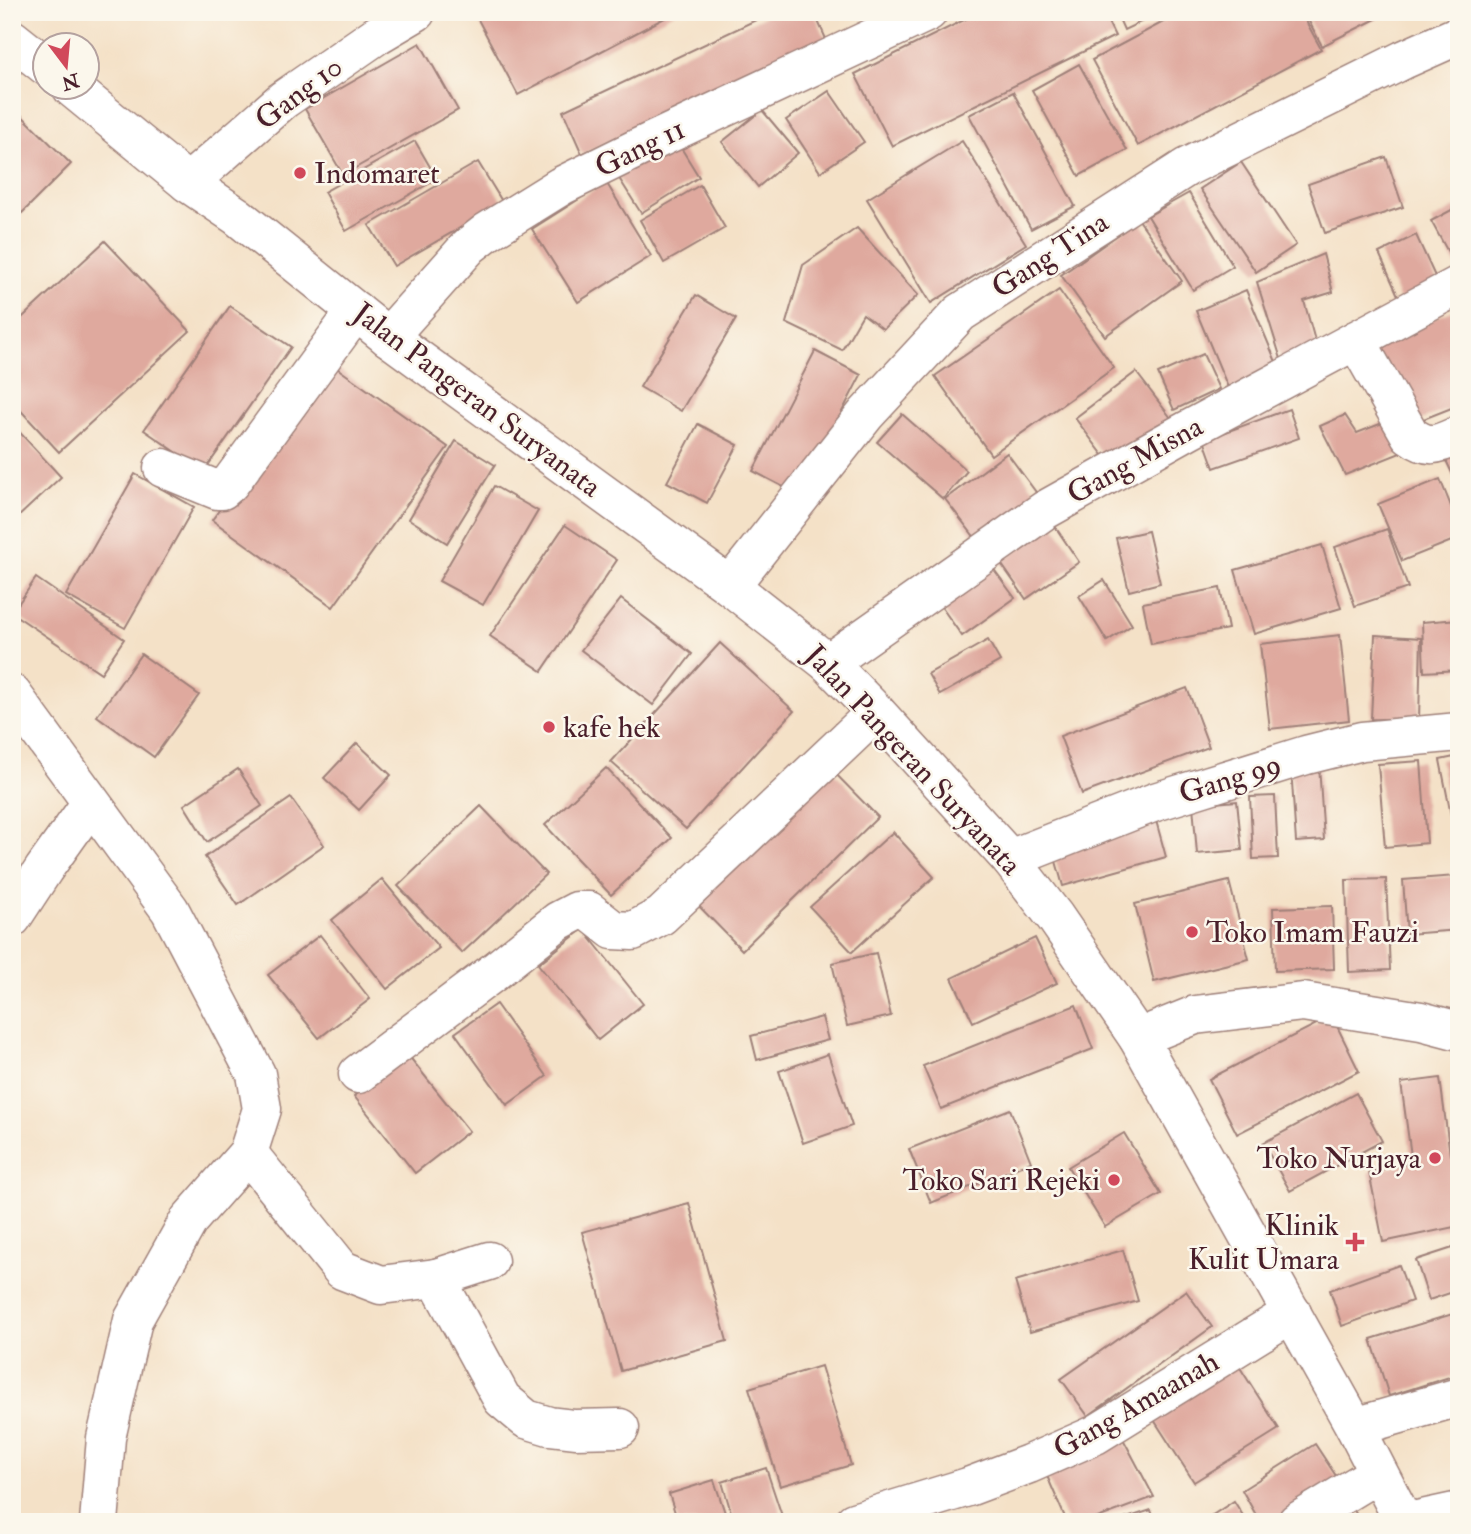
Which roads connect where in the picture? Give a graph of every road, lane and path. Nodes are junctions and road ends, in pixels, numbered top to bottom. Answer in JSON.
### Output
{"nodes":[{"id":1,"x":416,"y":12,"type":"edge"},
{"id":2,"x":928,"y":12,"type":"edge"},
{"id":3,"x":1459,"y":35,"type":"edge"},
{"id":4,"x":12,"y":39,"type":"edge"},
{"id":5,"x":32,"y":55,"type":"edge"},
{"id":6,"x":89,"y":102,"type":"edge"},
{"id":7,"x":188,"y":183,"type":"junction"},
{"id":8,"x":1459,"y":285,"type":"edge"},
{"id":9,"x":356,"y":311,"type":"junction"},
{"id":10,"x":388,"y":337,"type":"junction"},
{"id":11,"x":1356,"y":340,"type":"junction"},
{"id":12,"x":1459,"y":435,"type":"edge"},
{"id":13,"x":163,"y":468,"type":"dead end"},
{"id":14,"x":730,"y":586,"type":"junction"},
{"id":15,"x":828,"y":663,"type":"junction"},
{"id":16,"x":12,"y":694,"type":"edge"},
{"id":17,"x":876,"y":712,"type":"junction"},
{"id":18,"x":1459,"y":732,"type":"edge"},
{"id":19,"x":91,"y":803,"type":"junction"},
{"id":20,"x":1010,"y":859,"type":"junction"},
{"id":21,"x":12,"y":918,"type":"edge"},
{"id":22,"x":1459,"y":1031,"type":"edge"},
{"id":23,"x":1138,"y":1038,"type":"junction"},
{"id":24,"x":358,"y":1074,"type":"dead end"},
{"id":25,"x":248,"y":1153,"type":"junction"},
{"id":26,"x":489,"y":1261,"type":"dead end"},
{"id":27,"x":436,"y":1278,"type":"junction"},
{"id":28,"x":1292,"y":1313,"type":"junction"},
{"id":29,"x":1459,"y":1397,"type":"edge"},
{"id":30,"x":1355,"y":1427,"type":"junction"},
{"id":31,"x":620,"y":1428,"type":"dead end"},
{"id":32,"x":1378,"y":1473,"type":"junction"},
{"id":33,"x":1459,"y":1511,"type":"edge"},
{"id":34,"x":99,"y":1522,"type":"edge"},
{"id":35,"x":854,"y":1522,"type":"edge"},
{"id":36,"x":1297,"y":1522,"type":"edge"},
{"id":37,"x":1406,"y":1522,"type":"edge"}],
"edges":[{"from":1,"to":7,"type":"street","name":"Gang 10"},
{"from":2,"to":10,"type":"street","name":"Gang 11"},
{"from":3,"to":14,"type":"street","name":"Gang Tina"},
{"from":4,"to":5,"type":"street"},
{"from":6,"to":7,"type":"street","name":"Jalan Pangeran Suryanata"},
{"from":7,"to":9,"type":"street","name":"Jalan Pangeran Suryanata"},
{"from":8,"to":11,"type":"street","name":"Gang Misna"},
{"from":9,"to":10,"type":"street","name":"Jalan Pangeran Suryanata"},
{"from":9,"to":13,"type":"street"},
{"from":10,"to":14,"type":"street","name":"Jalan Pangeran Suryanata"},
{"from":11,"to":12,"type":"street"},
{"from":11,"to":15,"type":"street","name":"Gang Misna"},
{"from":14,"to":15,"type":"street","name":"Jalan Pangeran Suryanata"},
{"from":15,"to":17,"type":"street","name":"Jalan Pangeran Suryanata"},
{"from":16,"to":19,"type":"street"},
{"from":17,"to":20,"type":"street","name":"Jalan Pangeran Suryanata"},
{"from":17,"to":24,"type":"street"},
{"from":18,"to":20,"type":"street","name":"Gang 99"},
{"from":19,"to":21,"type":"street"},
{"from":19,"to":25,"type":"street"},
{"from":20,"to":23,"type":"street","name":"Jalan Pangeran Suryanata"},
{"from":22,"to":23,"type":"street"},
{"from":23,"to":28,"type":"street","name":"Jalan Pangeran Suryanata"},
{"from":25,"to":27,"type":"street"},
{"from":25,"to":34,"type":"street"},
{"from":26,"to":27,"type":"street"},
{"from":27,"to":31,"type":"street"},
{"from":28,"to":30,"type":"street","name":"Jalan Pangeran Suryanata"},
{"from":28,"to":35,"type":"street","name":"Gang Amaanah"},
{"from":29,"to":30,"type":"street"},
{"from":30,"to":32,"type":"street","name":"Jalan Pangeran Suryanata"},
{"from":32,"to":36,"type":"street"},
{"from":32,"to":37,"type":"street","name":"Jalan Pangeran Suryanata"},
{"from":33,"to":37,"type":"street"}]}
